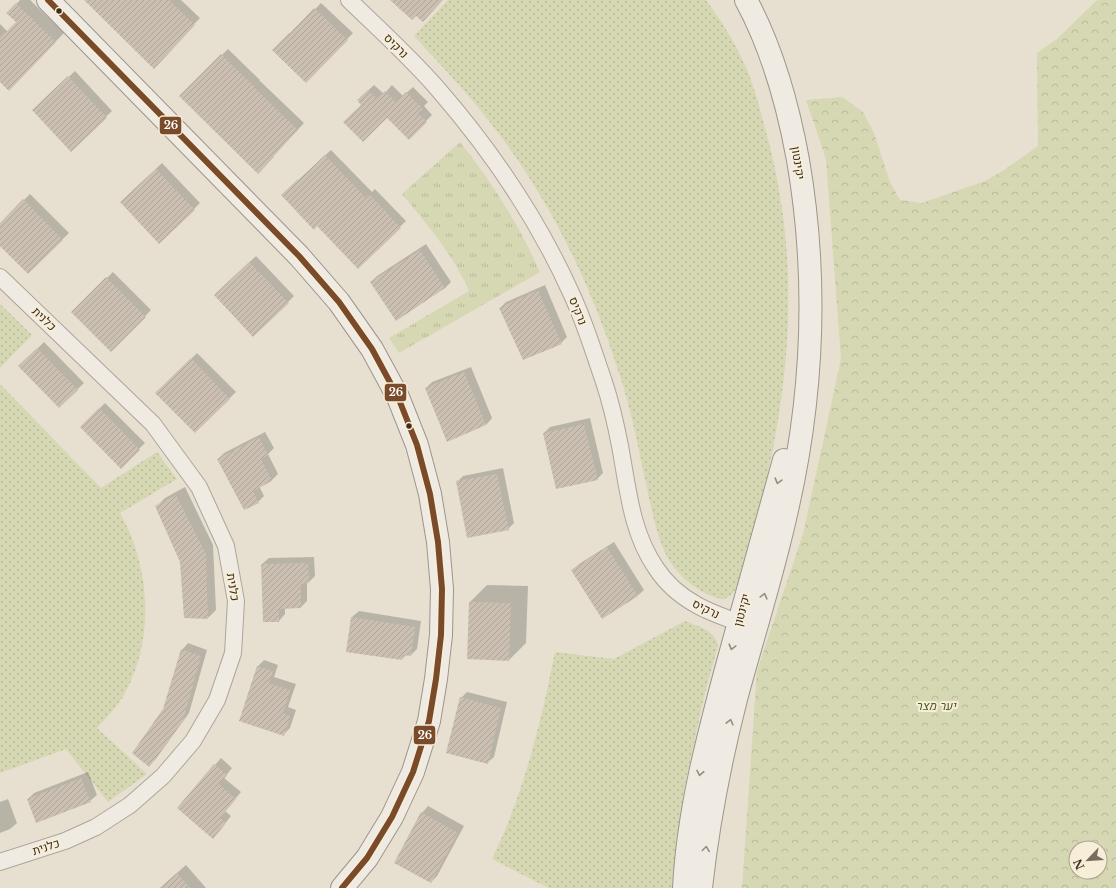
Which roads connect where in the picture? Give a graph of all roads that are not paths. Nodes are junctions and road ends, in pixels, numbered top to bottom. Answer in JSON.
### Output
{"nodes":[{"id":1,"x":48,"y":0,"type":"edge"},
{"id":2,"x":349,"y":0,"type":"edge"},
{"id":3,"x":746,"y":0,"type":"edge"},
{"id":4,"x":0,"y":277,"type":"edge"},
{"id":5,"x":747,"y":625,"type":"junction"},
{"id":6,"x":0,"y":862,"type":"edge"},
{"id":7,"x":342,"y":888,"type":"edge"},
{"id":8,"x":684,"y":888,"type":"edge"},
{"id":9,"x":701,"y":888,"type":"edge"}],
"edges":[{"from":1,"to":7,"type":"street"},
{"from":2,"to":5,"type":"street","name":"נרקיס"},
{"from":3,"to":5,"type":"street","name":"יקינטון"},
{"from":4,"to":6,"type":"street","name":"כלנית"},
{"from":5,"to":8,"type":"street","name":"יקינטון","one_way":true},
{"from":9,"to":5,"type":"street","name":"יקינטון","one_way":true}]}
